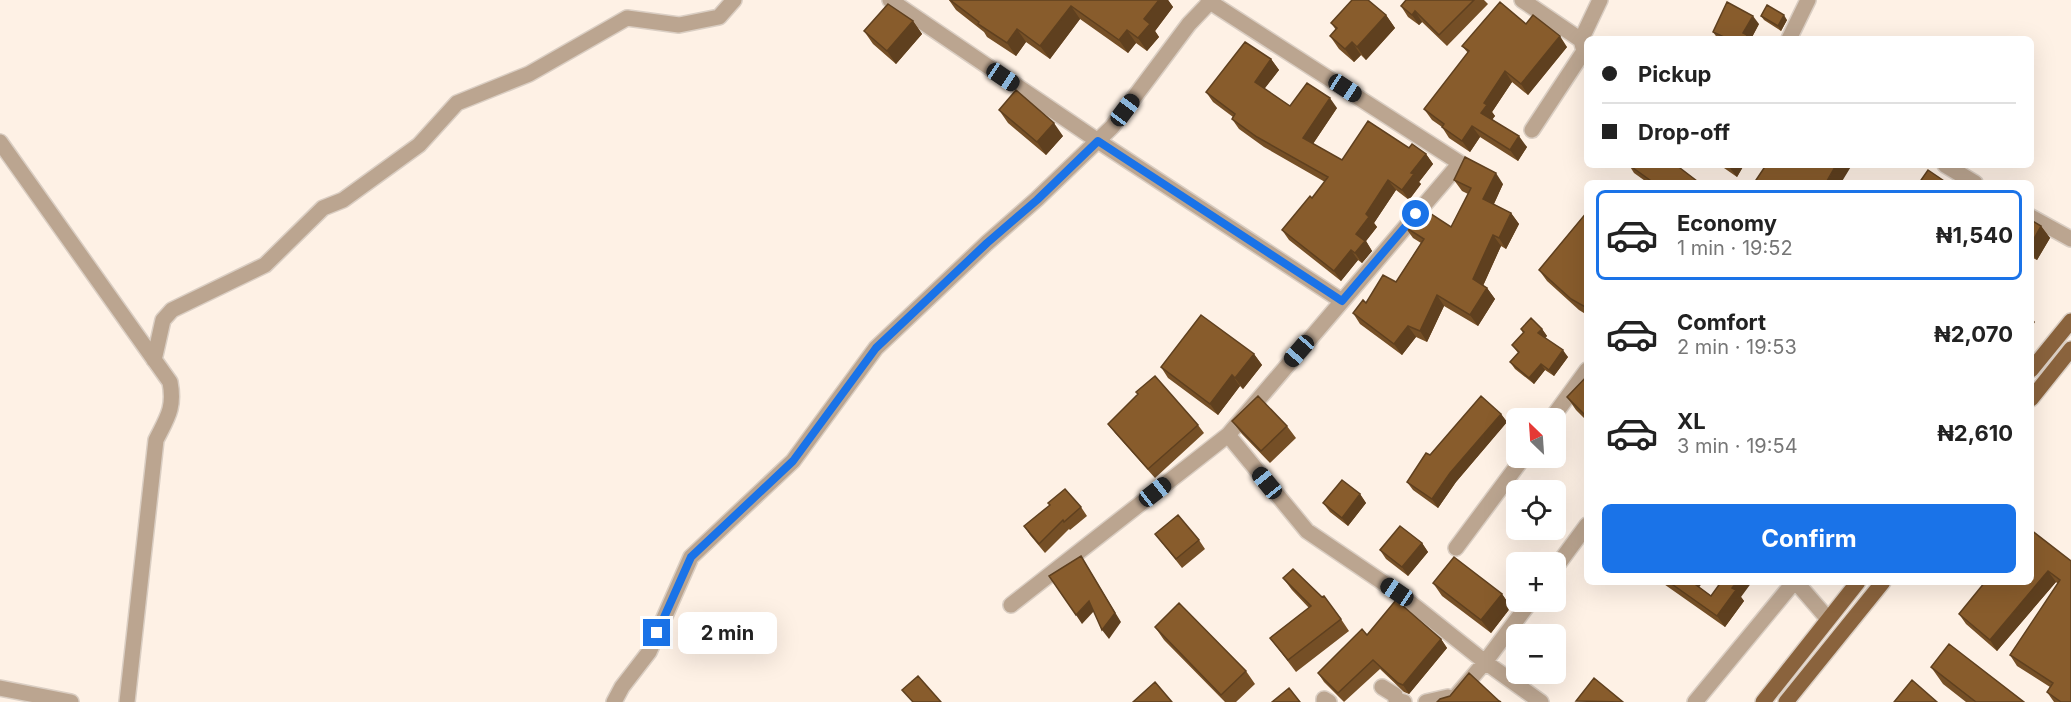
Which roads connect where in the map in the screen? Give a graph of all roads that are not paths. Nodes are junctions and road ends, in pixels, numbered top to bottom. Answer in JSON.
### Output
{"nodes":[{"id":1,"x":734,"y":0,"type":"edge"},
{"id":2,"x":890,"y":0,"type":"edge"},
{"id":3,"x":1522,"y":0,"type":"edge"},
{"id":4,"x":1600,"y":0,"type":"edge"},
{"id":5,"x":1808,"y":0,"type":"edge"},
{"id":6,"x":1209,"y":1,"type":"edge"},
{"id":7,"x":1790,"y":36,"type":"edge"},
{"id":8,"x":1581,"y":40,"type":"junction"},
{"id":9,"x":1532,"y":130,"type":"dead end"},
{"id":10,"x":1098,"y":141,"type":"junction"},
{"id":11,"x":0,"y":142,"type":"edge"},
{"id":12,"x":1950,"y":168,"type":"edge"},
{"id":13,"x":1970,"y":180,"type":"edge"},
{"id":14,"x":2034,"y":219,"type":"edge"},
{"id":15,"x":2071,"y":239,"type":"edge"},
{"id":16,"x":1342,"y":301,"type":"junction"},
{"id":17,"x":2071,"y":321,"type":"edge"},
{"id":18,"x":2071,"y":349,"type":"edge"},
{"id":19,"x":154,"y":360,"type":"junction"},
{"id":20,"x":2034,"y":366,"type":"edge"},
{"id":21,"x":1584,"y":374,"type":"edge"},
{"id":22,"x":2034,"y":395,"type":"edge"},
{"id":23,"x":1559,"y":408,"type":"edge"},
{"id":24,"x":1228,"y":435,"type":"junction"},
{"id":25,"x":1516,"y":468,"type":"edge"},
{"id":26,"x":1584,"y":529,"type":"edge"},
{"id":27,"x":1456,"y":548,"type":"dead end"},
{"id":28,"x":1566,"y":553,"type":"edge"},
{"id":29,"x":1792,"y":585,"type":"edge"},
{"id":30,"x":1798,"y":585,"type":"edge"},
{"id":31,"x":1856,"y":585,"type":"edge"},
{"id":32,"x":1881,"y":585,"type":"edge"},
{"id":33,"x":1011,"y":605,"type":"dead end"},
{"id":34,"x":1522,"y":612,"type":"edge"},
{"id":35,"x":1828,"y":619,"type":"junction"},
{"id":36,"x":1485,"y":662,"type":"junction"},
{"id":37,"x":0,"y":688,"type":"edge"},
{"id":38,"x":1453,"y":700,"type":"edge"},
{"id":39,"x":71,"y":702,"type":"edge"},
{"id":40,"x":127,"y":702,"type":"edge"},
{"id":41,"x":614,"y":702,"type":"edge"},
{"id":42,"x":1324,"y":702,"type":"edge"},
{"id":43,"x":1329,"y":702,"type":"edge"},
{"id":44,"x":1426,"y":702,"type":"edge"},
{"id":45,"x":1541,"y":702,"type":"edge"},
{"id":46,"x":1695,"y":702,"type":"edge"},
{"id":47,"x":1763,"y":702,"type":"edge"},
{"id":48,"x":1786,"y":702,"type":"edge"}],
"edges":[{"from":1,"to":19,"type":"street"},
{"from":2,"to":10,"type":"street"},
{"from":3,"to":8,"type":"street"},
{"from":4,"to":8,"type":"street"},
{"from":5,"to":7,"type":"street"},
{"from":6,"to":10,"type":"street"},
{"from":6,"to":16,"type":"street"},
{"from":8,"to":9,"type":"street"},
{"from":10,"to":16,"type":"street"},
{"from":10,"to":41,"type":"street"},
{"from":11,"to":19,"type":"street"},
{"from":12,"to":13,"type":"street"},
{"from":14,"to":15,"type":"street"},
{"from":16,"to":24,"type":"street"},
{"from":17,"to":20,"type":"main road"},
{"from":18,"to":22,"type":"main road"},
{"from":19,"to":40,"type":"street"},
{"from":21,"to":23,"type":"street"},
{"from":24,"to":33,"type":"street"},
{"from":24,"to":36,"type":"street"},
{"from":25,"to":27,"type":"street"},
{"from":26,"to":28,"type":"street"},
{"from":29,"to":46,"type":"street"},
{"from":30,"to":35,"type":"street"},
{"from":31,"to":35,"type":"main road"},
{"from":32,"to":48,"type":"main road"},
{"from":34,"to":36,"type":"street"},
{"from":35,"to":47,"type":"main road"},
{"from":36,"to":38,"type":"street"},
{"from":36,"to":45,"type":"street"},
{"from":37,"to":39,"type":"street"},
{"from":38,"to":44,"type":"street"},
{"from":42,"to":43,"type":"street"}]}
